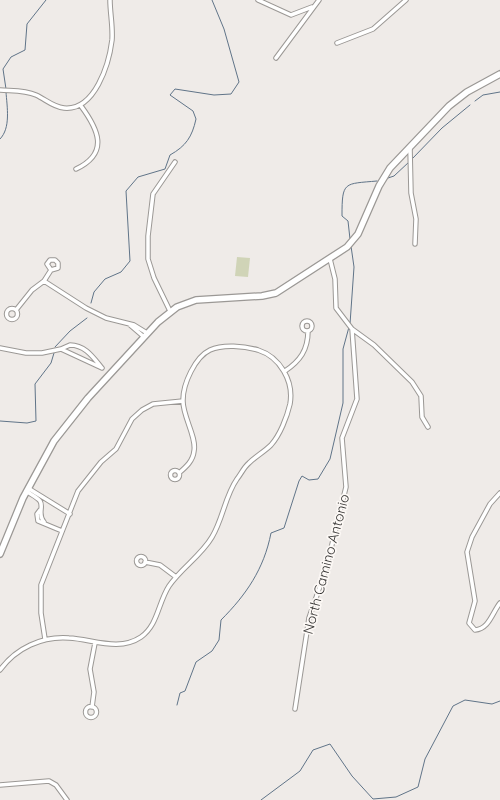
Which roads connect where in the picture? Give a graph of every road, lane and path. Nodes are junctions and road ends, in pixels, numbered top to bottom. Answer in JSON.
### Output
{"nodes":[{"id":1,"x":110,"y":0,"type":"edge"},
{"id":2,"x":258,"y":0,"type":"edge"},
{"id":3,"x":319,"y":0,"type":"edge"},
{"id":4,"x":406,"y":0,"type":"edge"},
{"id":5,"x":313,"y":7,"type":"junction"},
{"id":6,"x":337,"y":43,"type":"dead end"},
{"id":7,"x":276,"y":58,"type":"dead end"},
{"id":8,"x":500,"y":74,"type":"edge"},
{"id":9,"x":2,"y":90,"type":"edge"},
{"id":10,"x":81,"y":106,"type":"junction"},
{"id":11,"x":410,"y":148,"type":"junction"},
{"id":12,"x":175,"y":162,"type":"dead end"},
{"id":13,"x":76,"y":170,"type":"dead end"},
{"id":14,"x":415,"y":244,"type":"dead end"},
{"id":15,"x":330,"y":259,"type":"junction"},
{"id":16,"x":51,"y":270,"type":"dead end"},
{"id":17,"x":44,"y":281,"type":"junction"},
{"id":18,"x":16,"y":310,"type":"dead end"},
{"id":19,"x":170,"y":311,"type":"junction"},
{"id":20,"x":352,"y":329,"type":"junction"},
{"id":21,"x":308,"y":331,"type":"dead end"},
{"id":22,"x":146,"y":335,"type":"junction"},
{"id":23,"x":0,"y":348,"type":"edge"},
{"id":24,"x":61,"y":348,"type":"junction"},
{"id":25,"x":102,"y":368,"type":"junction"},
{"id":26,"x":285,"y":371,"type":"junction"},
{"id":27,"x":110,"y":374,"type":"junction"},
{"id":28,"x":183,"y":401,"type":"junction"},
{"id":29,"x":428,"y":427,"type":"dead end"},
{"id":30,"x":179,"y":473,"type":"dead end"},
{"id":31,"x":27,"y":490,"type":"junction"},
{"id":32,"x":500,"y":493,"type":"edge"},
{"id":33,"x":70,"y":514,"type":"junction"},
{"id":34,"x":62,"y":531,"type":"junction"},
{"id":35,"x":0,"y":554,"type":"edge"},
{"id":36,"x":145,"y":562,"type":"dead end"},
{"id":37,"x":176,"y":577,"type":"junction"},
{"id":38,"x":500,"y":603,"type":"edge"},
{"id":39,"x":45,"y":639,"type":"junction"},
{"id":40,"x":95,"y":643,"type":"junction"},
{"id":41,"x":0,"y":670,"type":"edge"},
{"id":42,"x":92,"y":707,"type":"dead end"},
{"id":43,"x":295,"y":709,"type":"dead end"},
{"id":44,"x":0,"y":785,"type":"edge"},
{"id":45,"x":67,"y":800,"type":"edge"}],
"edges":[{"from":1,"to":10,"type":"street"},
{"from":2,"to":5,"type":"street"},
{"from":3,"to":5,"type":"street"},
{"from":4,"to":6,"type":"street"},
{"from":5,"to":7,"type":"street"},
{"from":8,"to":11,"type":"street"},
{"from":9,"to":10,"type":"street"},
{"from":10,"to":13,"type":"street"},
{"from":11,"to":14,"type":"street"},
{"from":11,"to":15,"type":"street"},
{"from":12,"to":19,"type":"street"},
{"from":15,"to":19,"type":"street"},
{"from":15,"to":20,"type":"street"},
{"from":16,"to":17,"type":"street"},
{"from":17,"to":18,"type":"street"},
{"from":17,"to":22,"type":"street"},
{"from":19,"to":22,"type":"street"},
{"from":20,"to":29,"type":"street"},
{"from":20,"to":43,"type":"street","name":"North Camino Antonio"},
{"from":21,"to":26,"type":"street"},
{"from":22,"to":27,"type":"street"},
{"from":23,"to":24,"type":"street"},
{"from":24,"to":25,"type":"street"},
{"from":24,"to":25,"type":"street"},
{"from":25,"to":27,"type":"street"},
{"from":26,"to":28,"type":"street"},
{"from":26,"to":37,"type":"street"},
{"from":27,"to":31,"type":"street"},
{"from":28,"to":30,"type":"street"},
{"from":28,"to":33,"type":"street"},
{"from":31,"to":33,"type":"street"},
{"from":31,"to":34,"type":"street"},
{"from":31,"to":35,"type":"street"},
{"from":32,"to":38,"type":"street"},
{"from":33,"to":34,"type":"street"},
{"from":34,"to":39,"type":"street"},
{"from":36,"to":37,"type":"street"},
{"from":37,"to":40,"type":"street"},
{"from":39,"to":40,"type":"street"},
{"from":39,"to":41,"type":"street"},
{"from":40,"to":42,"type":"street"},
{"from":44,"to":45,"type":"street"}]}
